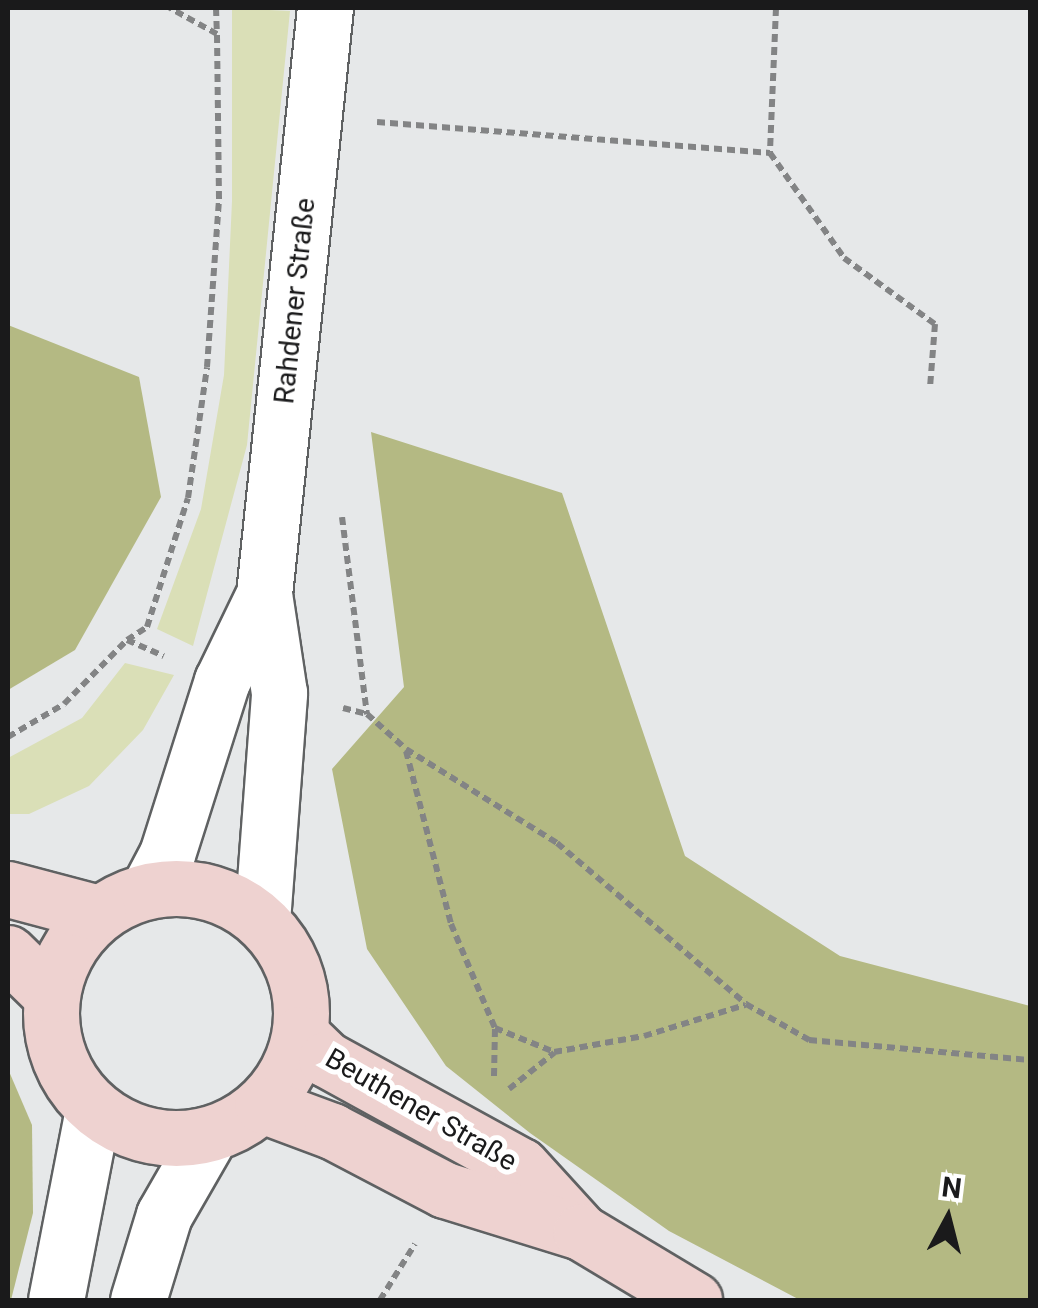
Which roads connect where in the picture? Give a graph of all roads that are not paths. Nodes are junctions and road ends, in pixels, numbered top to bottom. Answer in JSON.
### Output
{"nodes":[{"id":1,"x":325,"y":8,"type":"edge"},
{"id":2,"x":264,"y":594,"type":"junction"},
{"id":3,"x":8,"y":889,"type":"edge"},
{"id":4,"x":148,"y":890,"type":"junction"},
{"id":5,"x":98,"y":913,"type":"junction"},
{"id":6,"x":262,"y":921,"type":"junction"},
{"id":7,"x":8,"y":953,"type":"edge"},
{"id":8,"x":50,"y":994,"type":"junction"},
{"id":9,"x":300,"y":1034,"type":"junction"},
{"id":10,"x":262,"y":1105,"type":"junction"},
{"id":11,"x":93,"y":1109,"type":"junction"},
{"id":12,"x":210,"y":1135,"type":"junction"},
{"id":13,"x":581,"y":1232,"type":"junction"},
{"id":14,"x":56,"y":1300,"type":"edge"},
{"id":15,"x":138,"y":1300,"type":"edge"},
{"id":16,"x":694,"y":1300,"type":"edge"}],
"edges":[{"from":1,"to":2,"type":"street","name":"Rahdener Straße"},
{"from":2,"to":4,"type":"street","name":"Rahdener Straße"},
{"from":2,"to":6,"type":"street","name":"Rahdener Straße"},
{"from":3,"to":5,"type":"main road"},
{"from":4,"to":5,"type":"main road"},
{"from":4,"to":6,"type":"main road"},
{"from":5,"to":8,"type":"main road"},
{"from":6,"to":9,"type":"main road"},
{"from":7,"to":8,"type":"main road"},
{"from":8,"to":11,"type":"main road"},
{"from":9,"to":10,"type":"main road"},
{"from":9,"to":13,"type":"main road","name":"Beuthener Straße"},
{"from":10,"to":12,"type":"main road"},
{"from":10,"to":13,"type":"main road","name":"Beuthener Straße"},
{"from":11,"to":12,"type":"main road"},
{"from":11,"to":14,"type":"street"},
{"from":12,"to":15,"type":"street"},
{"from":13,"to":16,"type":"main road","name":"Beuthener Straße"}]}
